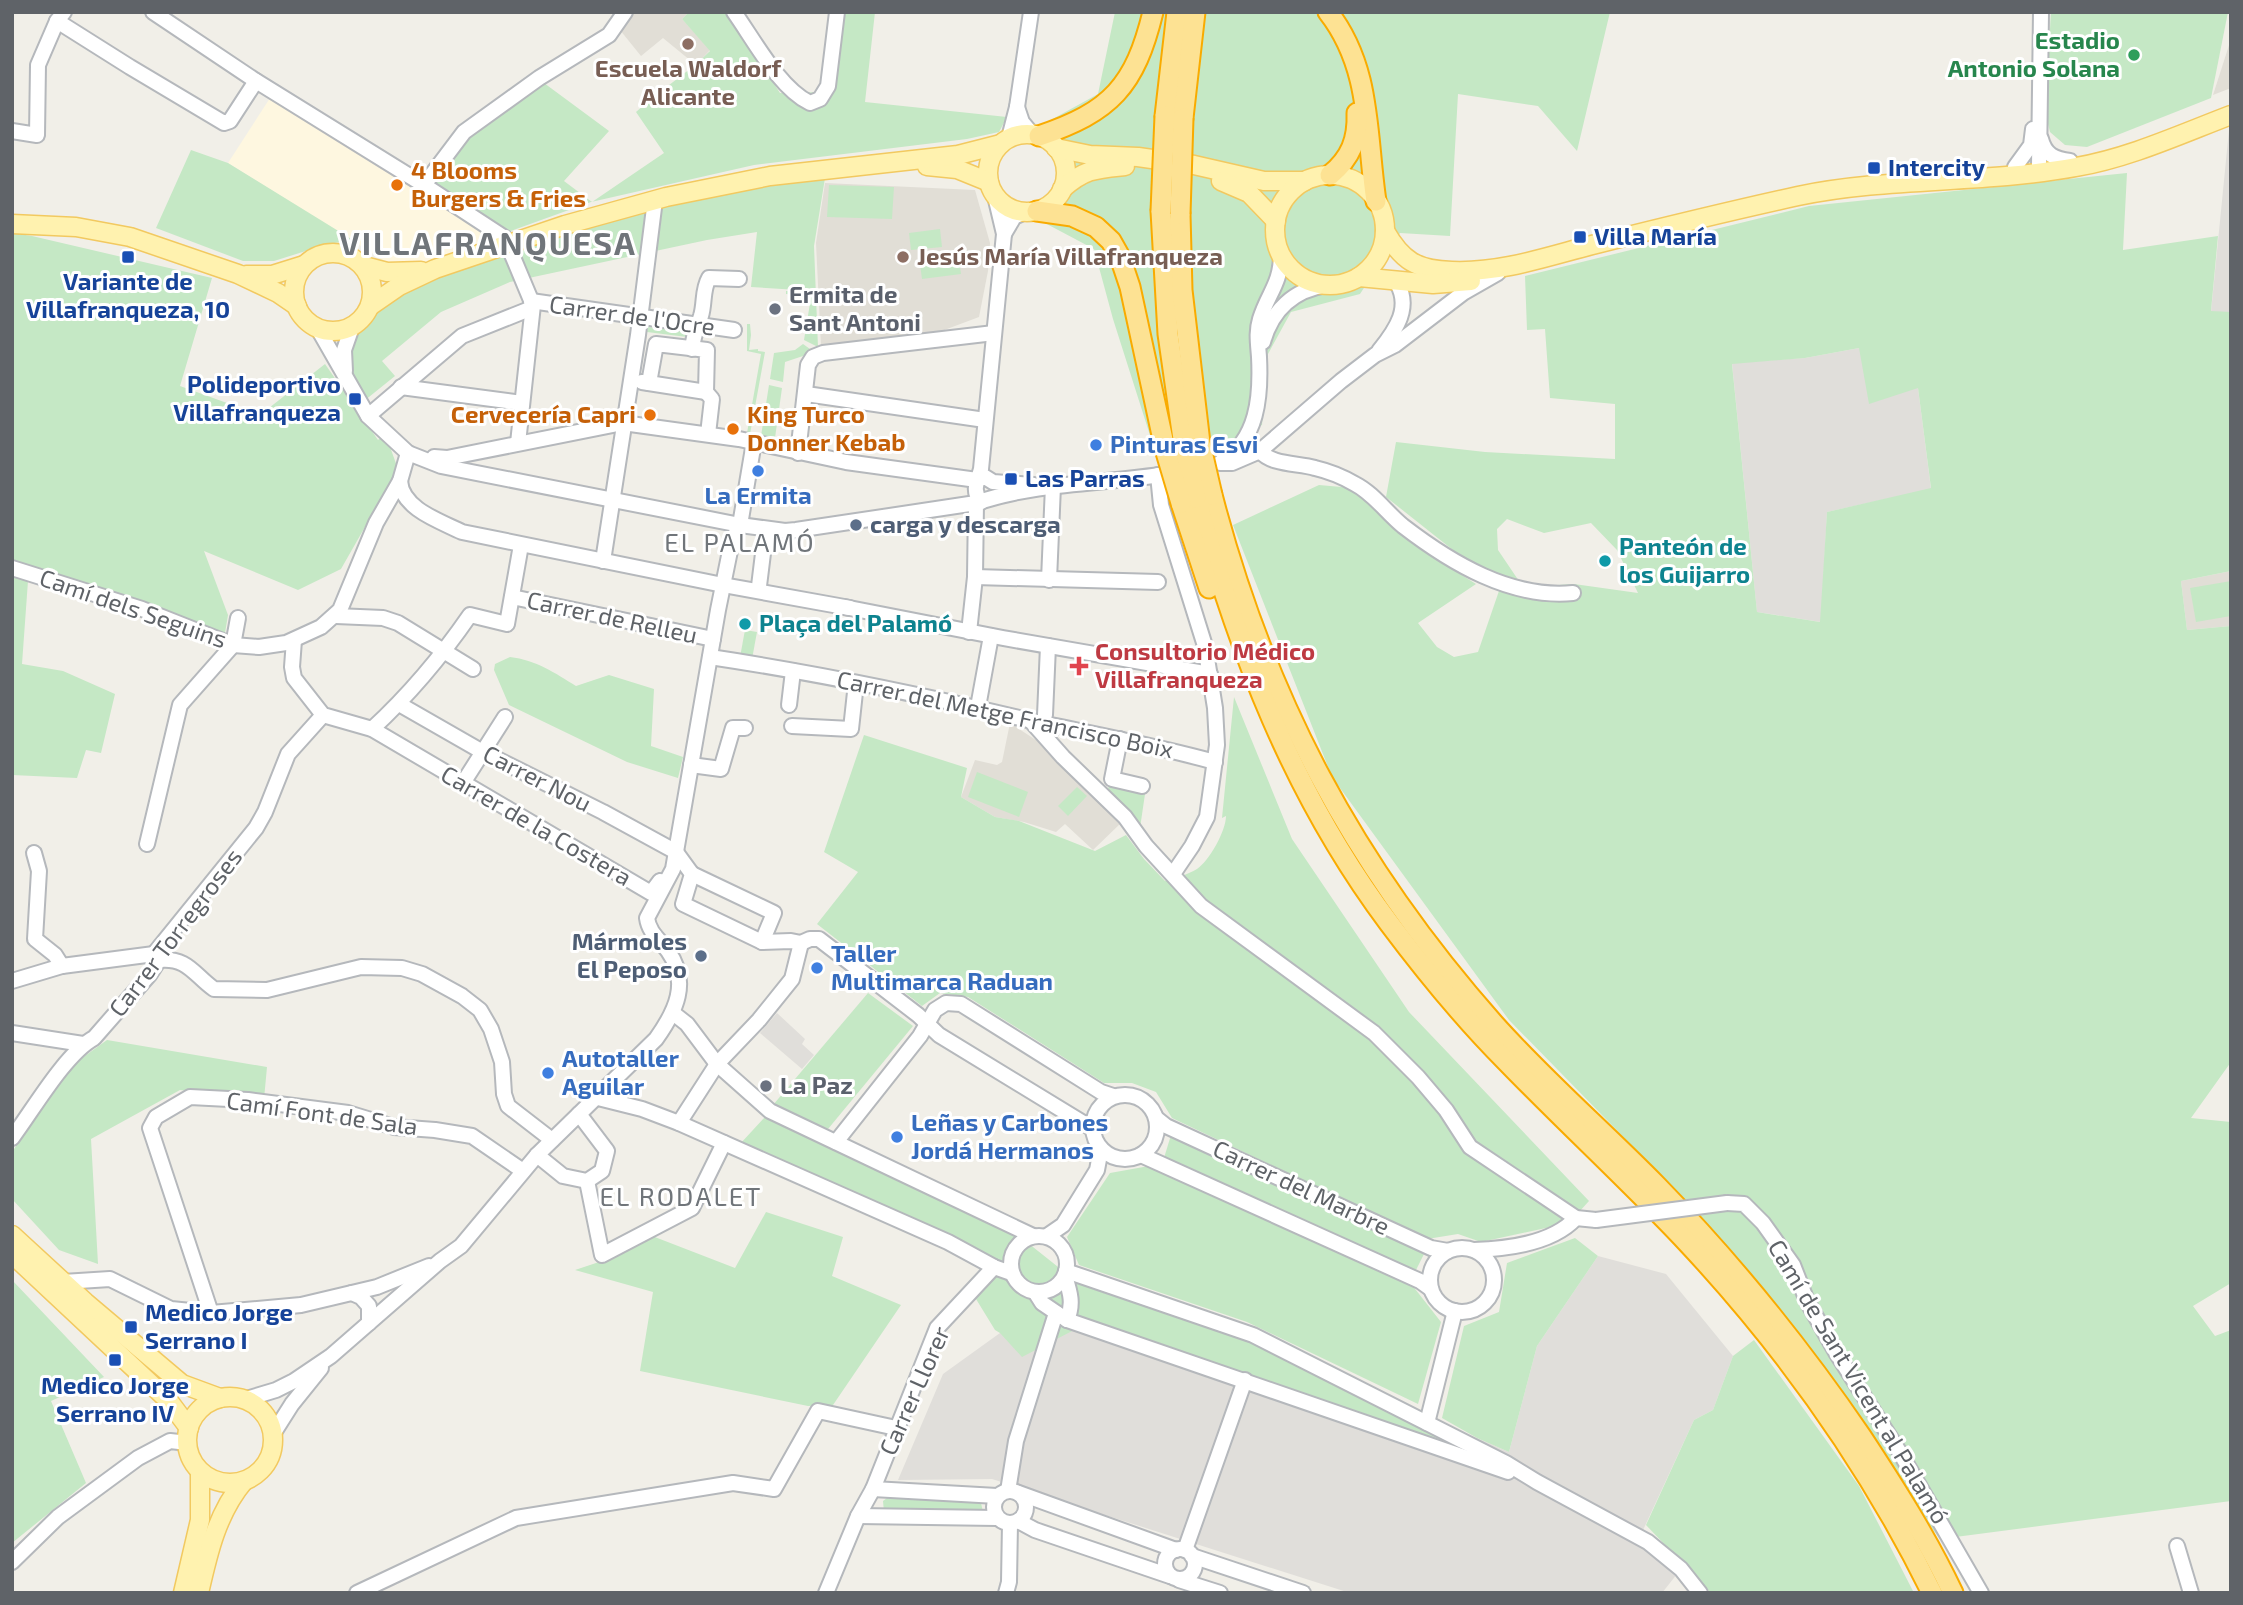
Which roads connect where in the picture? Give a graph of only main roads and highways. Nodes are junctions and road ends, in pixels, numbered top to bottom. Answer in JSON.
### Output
{"nodes":[{"id":1,"x":1153,"y":12,"type":"edge"},
{"id":2,"x":1177,"y":12,"type":"edge"},
{"id":3,"x":1195,"y":12,"type":"edge"},
{"id":4,"x":1208,"y":12,"type":"edge"},
{"id":5,"x":1320,"y":12,"type":"edge"},
{"id":6,"x":1328,"y":12,"type":"edge"},
{"id":7,"x":1188,"y":65,"type":"junction"},
{"id":8,"x":2231,"y":108,"type":"edge"},
{"id":9,"x":2231,"y":115,"type":"edge"},
{"id":10,"x":1174,"y":117,"type":"junction"},
{"id":11,"x":1035,"y":135,"type":"junction"},
{"id":12,"x":1005,"y":141,"type":"junction"},
{"id":13,"x":1056,"y":148,"type":"junction"},
{"id":14,"x":896,"y":162,"type":"junction"},
{"id":15,"x":2014,"y":171,"type":"junction"},
{"id":16,"x":1330,"y":175,"type":"junction"},
{"id":17,"x":1305,"y":181,"type":"junction"},
{"id":18,"x":992,"y":189,"type":"junction"},
{"id":19,"x":1062,"y":189,"type":"junction"},
{"id":20,"x":1376,"y":201,"type":"junction"},
{"id":21,"x":1031,"y":211,"type":"junction"},
{"id":22,"x":1276,"y":221,"type":"junction"},
{"id":23,"x":12,"y":224,"type":"edge"},
{"id":24,"x":1385,"y":231,"type":"junction"},
{"id":25,"x":304,"y":265,"type":"junction"},
{"id":26,"x":363,"y":266,"type":"junction"},
{"id":27,"x":435,"y":269,"type":"junction"},
{"id":28,"x":1503,"y":270,"type":"junction"},
{"id":29,"x":238,"y":274,"type":"junction"},
{"id":30,"x":1359,"y":277,"type":"junction"},
{"id":31,"x":297,"y":306,"type":"junction"},
{"id":32,"x":370,"y":306,"type":"junction"},
{"id":33,"x":1183,"y":446,"type":"junction"},
{"id":34,"x":1196,"y":498,"type":"junction"},
{"id":35,"x":12,"y":1236,"type":"edge"},
{"id":36,"x":12,"y":1254,"type":"edge"},
{"id":37,"x":220,"y":1398,"type":"junction"},
{"id":38,"x":188,"y":1436,"type":"junction"},
{"id":39,"x":201,"y":1473,"type":"junction"},
{"id":40,"x":244,"y":1481,"type":"junction"},
{"id":41,"x":183,"y":1593,"type":"edge"},
{"id":42,"x":199,"y":1593,"type":"edge"},
{"id":43,"x":1932,"y":1593,"type":"edge"},
{"id":44,"x":1952,"y":1593,"type":"edge"}],
"edges":[{"from":1,"to":11,"type":"highway"},
{"from":2,"to":10,"type":"highway"},
{"from":3,"to":7,"type":"highway"},
{"from":4,"to":7,"type":"highway"},
{"from":5,"to":16,"type":"highway"},
{"from":6,"to":20,"type":"highway"},
{"from":7,"to":10,"type":"highway"},
{"from":8,"to":15,"type":"main road"},
{"from":9,"to":15,"type":"main road"},
{"from":10,"to":33,"type":"highway","bridge":true},
{"from":11,"to":12,"type":"main road"},
{"from":11,"to":13,"type":"main road"},
{"from":12,"to":14,"type":"main road"},
{"from":12,"to":18,"type":"main road"},
{"from":13,"to":17,"type":"main road"},
{"from":13,"to":19,"type":"main road"},
{"from":14,"to":18,"type":"main road"},
{"from":14,"to":27,"type":"main road"},
{"from":15,"to":28,"type":"main road"},
{"from":16,"to":17,"type":"main road"},
{"from":16,"to":20,"type":"main road"},
{"from":17,"to":22,"type":"main road"},
{"from":18,"to":21,"type":"main road"},
{"from":19,"to":21,"type":"main road"},
{"from":19,"to":22,"type":"main road"},
{"from":20,"to":24,"type":"main road"},
{"from":21,"to":33,"type":"highway"},
{"from":22,"to":30,"type":"main road"},
{"from":23,"to":29,"type":"main road"},
{"from":24,"to":28,"type":"main road"},
{"from":24,"to":30,"type":"main road"},
{"from":25,"to":26,"type":"main road"},
{"from":25,"to":29,"type":"main road"},
{"from":25,"to":31,"type":"main road"},
{"from":26,"to":27,"type":"main road"},
{"from":26,"to":32,"type":"main road"},
{"from":27,"to":32,"type":"main road"},
{"from":28,"to":30,"type":"main road"},
{"from":29,"to":31,"type":"main road"},
{"from":31,"to":32,"type":"main road"},
{"from":33,"to":34,"type":"highway","bridge":true},
{"from":33,"to":34,"type":"highway","bridge":true},
{"from":34,"to":43,"type":"highway"},
{"from":34,"to":44,"type":"highway"},
{"from":35,"to":37,"type":"main road"},
{"from":36,"to":38,"type":"main road"},
{"from":37,"to":38,"type":"main road"},
{"from":37,"to":40,"type":"main road"},
{"from":38,"to":39,"type":"main road"},
{"from":39,"to":40,"type":"main road"},
{"from":39,"to":41,"type":"main road"},
{"from":40,"to":42,"type":"main road"}]}
